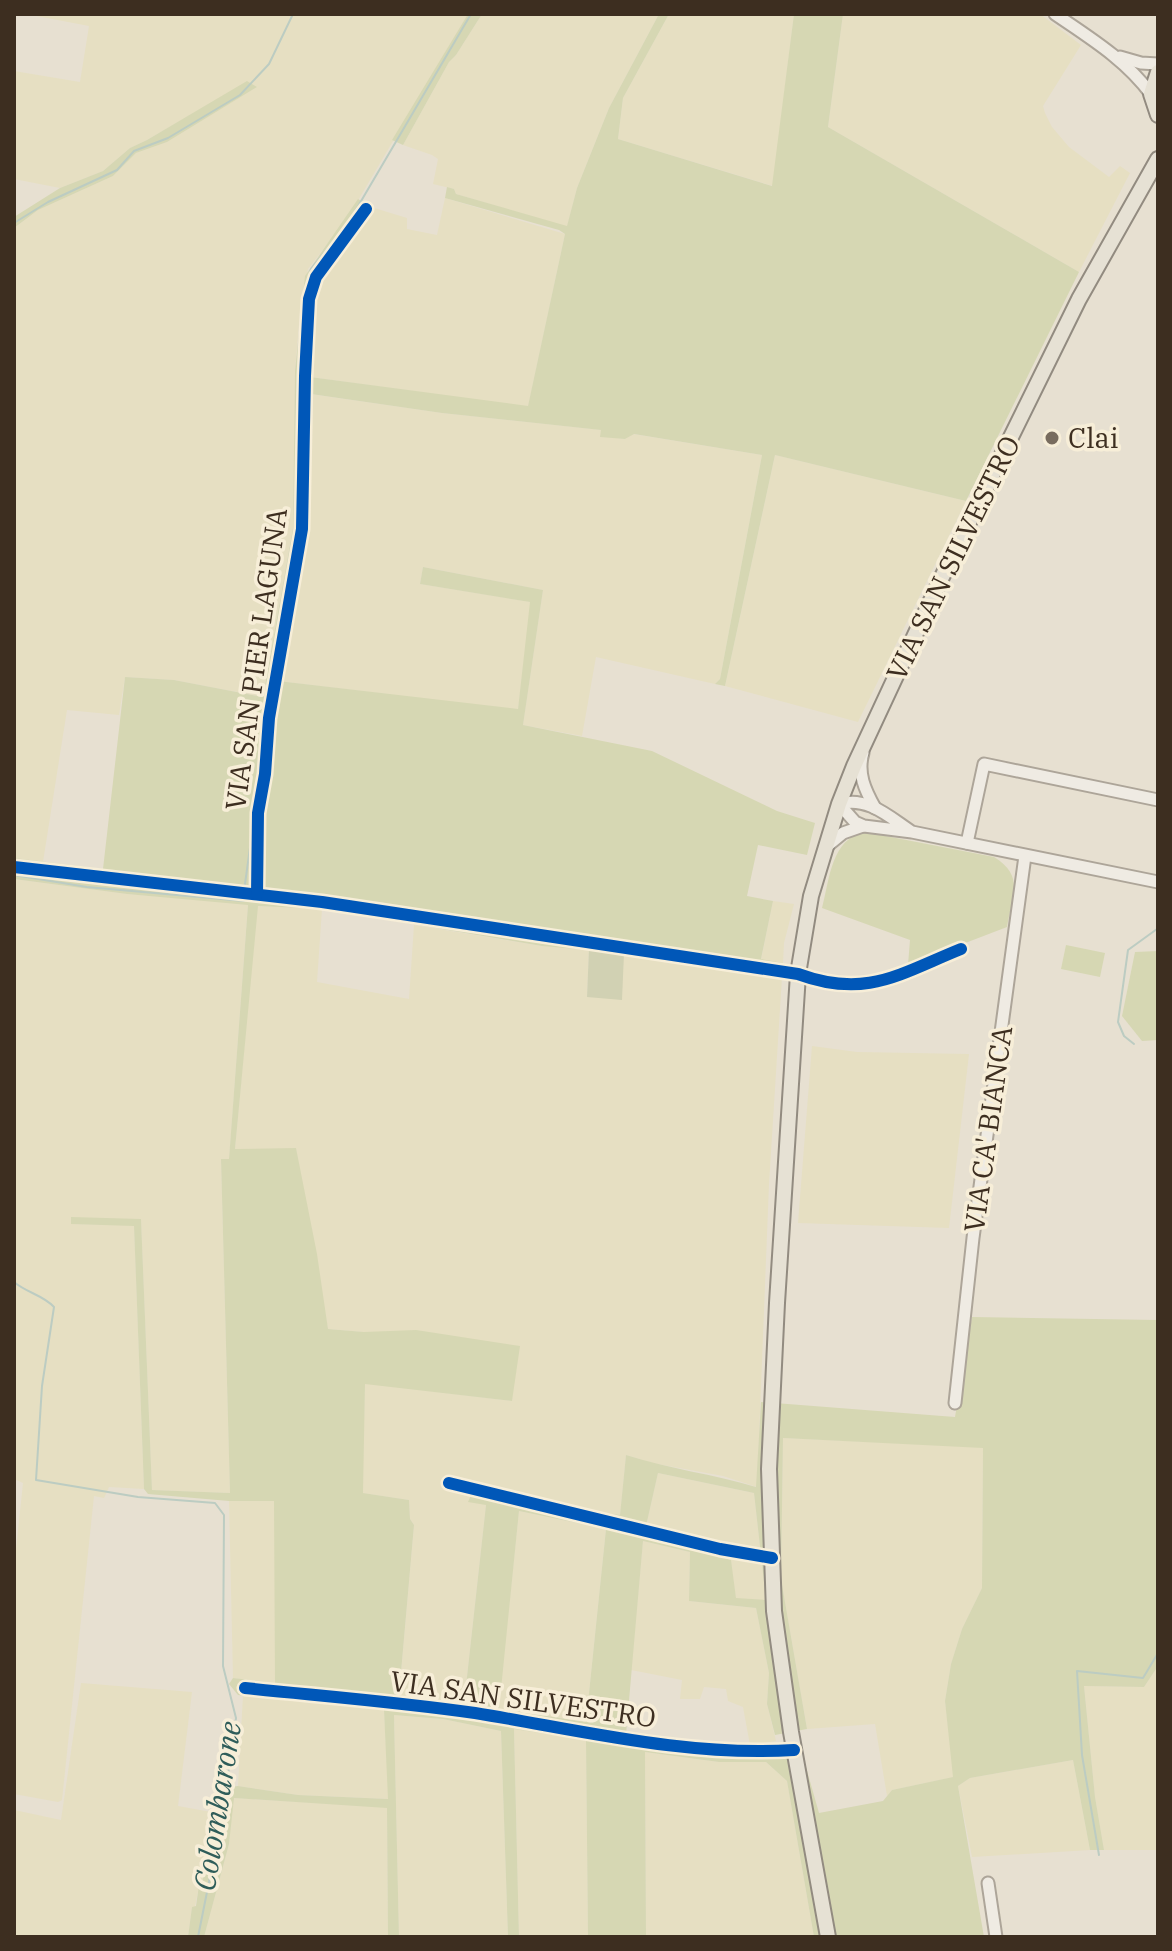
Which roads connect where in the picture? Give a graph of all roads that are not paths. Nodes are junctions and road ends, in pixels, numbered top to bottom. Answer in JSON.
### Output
{"nodes":[{"id":1,"x":1055,"y":14,"type":"edge"},
{"id":2,"x":1116,"y":56,"type":"junction"},
{"id":3,"x":1158,"y":64,"type":"edge"},
{"id":4,"x":1158,"y":72,"type":"edge"},
{"id":5,"x":1151,"y":94,"type":"junction"},
{"id":6,"x":1158,"y":115,"type":"edge"},
{"id":7,"x":1158,"y":159,"type":"edge"},
{"id":8,"x":366,"y":209,"type":"dead end"},
{"id":9,"x":865,"y":741,"type":"junction"},
{"id":10,"x":1158,"y":800,"type":"edge"},
{"id":11,"x":839,"y":804,"type":"junction"},
{"id":12,"x":876,"y":808,"type":"junction"},
{"id":13,"x":864,"y":826,"type":"junction"},
{"id":14,"x":912,"y":832,"type":"junction"},
{"id":15,"x":967,"y":843,"type":"junction"},
{"id":16,"x":823,"y":852,"type":"junction"},
{"id":17,"x":1025,"y":856,"type":"junction"},
{"id":18,"x":14,"y":867,"type":"edge"},
{"id":19,"x":1158,"y":882,"type":"edge"},
{"id":20,"x":257,"y":894,"type":"junction"},
{"id":21,"x":961,"y":949,"type":"dead end"},
{"id":22,"x":798,"y":974,"type":"junction"},
{"id":23,"x":955,"y":1403,"type":"dead end"},
{"id":24,"x":449,"y":1483,"type":"dead end"},
{"id":25,"x":772,"y":1558,"type":"junction"},
{"id":26,"x":245,"y":1688,"type":"dead end"},
{"id":27,"x":794,"y":1750,"type":"junction"},
{"id":28,"x":988,"y":1883,"type":"dead end"},
{"id":29,"x":828,"y":1937,"type":"edge"},
{"id":30,"x":996,"y":1937,"type":"edge"}],
"edges":[{"from":1,"to":2,"type":"street"},
{"from":2,"to":3,"type":"street"},
{"from":2,"to":5,"type":"street"},
{"from":4,"to":5,"type":"main road"},
{"from":5,"to":6,"type":"main road"},
{"from":7,"to":9,"type":"main road","name":"VIA SAN SILVESTRO"},
{"from":8,"to":20,"type":"street","name":"VIA SAN PIER LAGUNA"},
{"from":9,"to":11,"type":"main road","name":"VIA SAN SILVESTRO"},
{"from":9,"to":12,"type":"street"},
{"from":10,"to":15,"type":"street"},
{"from":11,"to":12,"type":"street"},
{"from":11,"to":13,"type":"street"},
{"from":11,"to":16,"type":"main road","name":"VIA SAN SILVESTRO"},
{"from":12,"to":14,"type":"street"},
{"from":13,"to":14,"type":"street"},
{"from":13,"to":16,"type":"street"},
{"from":14,"to":15,"type":"street"},
{"from":15,"to":17,"type":"street"},
{"from":16,"to":22,"type":"main road","name":"VIA SAN SILVESTRO"},
{"from":17,"to":19,"type":"street"},
{"from":17,"to":23,"type":"street","name":"VIA CA' BIANCA"},
{"from":18,"to":20,"type":"street"},
{"from":20,"to":22,"type":"street"},
{"from":21,"to":22,"type":"street"},
{"from":22,"to":25,"type":"main road","name":"VIA SAN SILVESTRO"},
{"from":24,"to":25,"type":"street"},
{"from":25,"to":27,"type":"main road","name":"VIA SAN SILVESTRO"},
{"from":26,"to":27,"type":"street","name":"VIA SAN SILVESTRO"},
{"from":27,"to":29,"type":"main road","name":"VIA SAN SILVESTRO"},
{"from":28,"to":30,"type":"street"}]}
